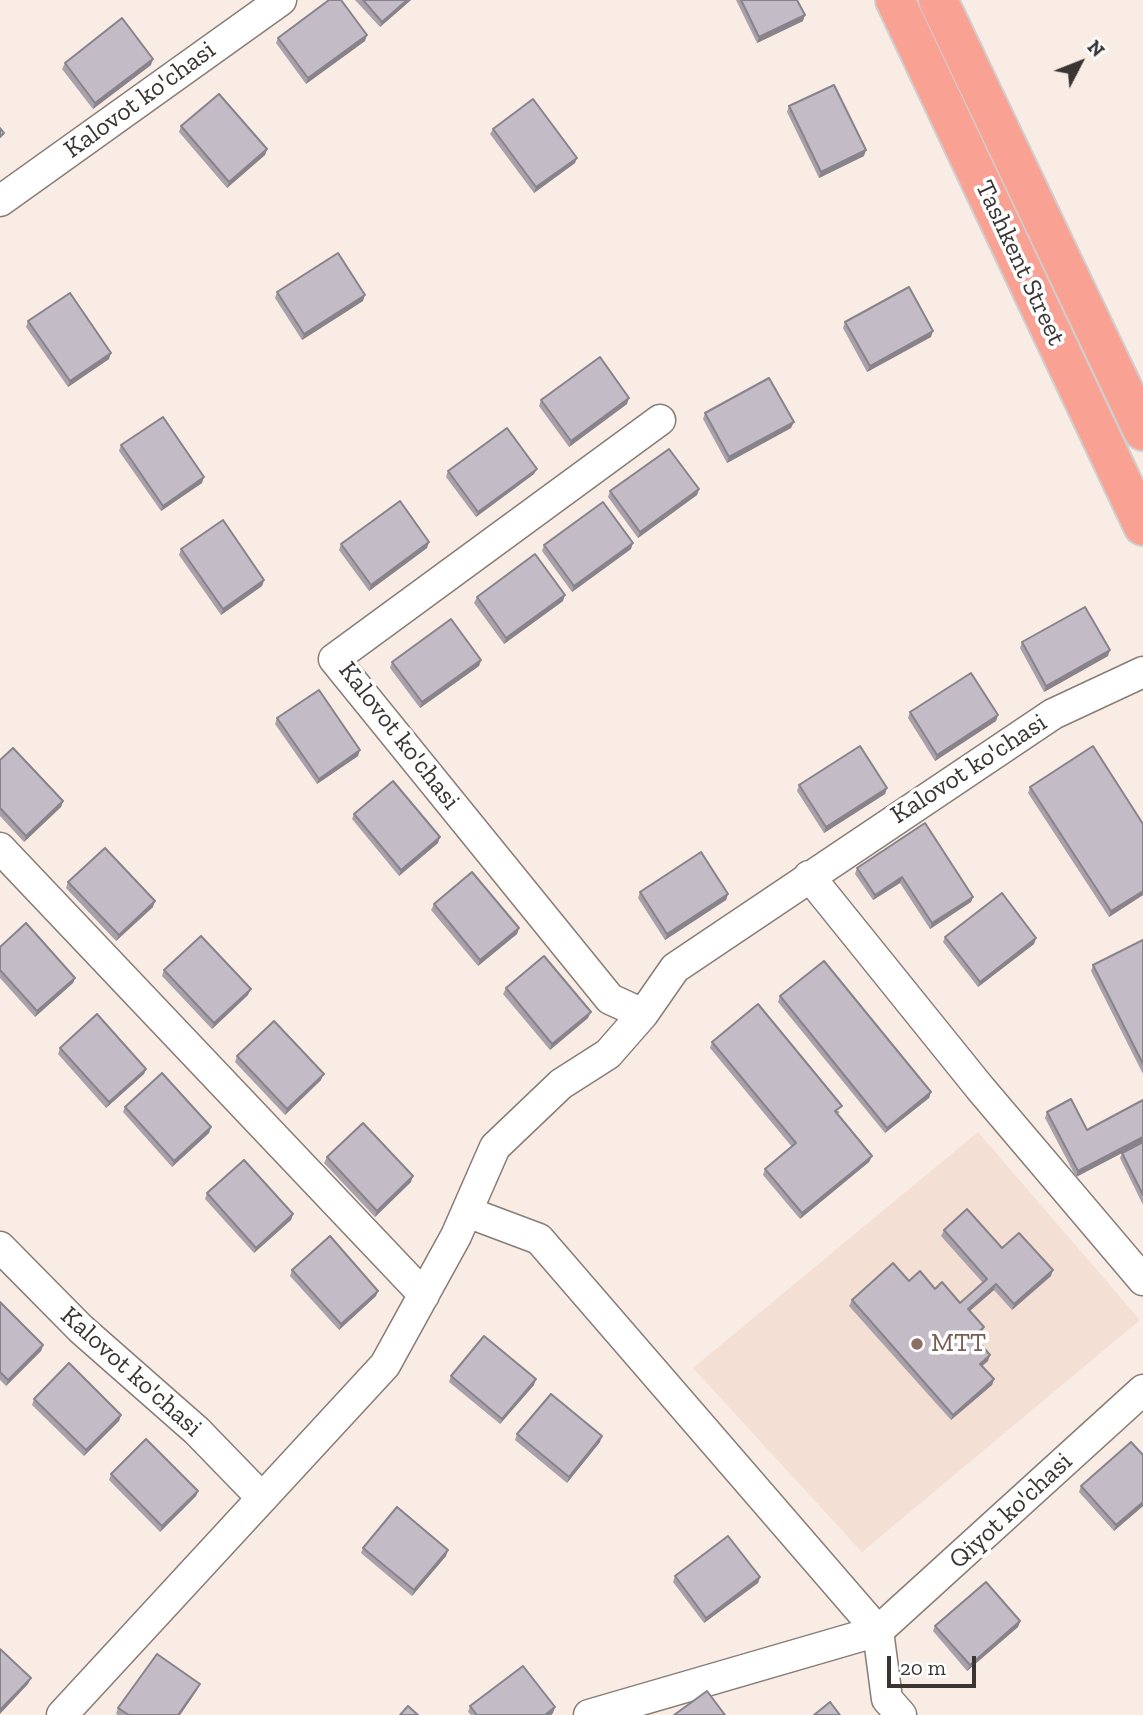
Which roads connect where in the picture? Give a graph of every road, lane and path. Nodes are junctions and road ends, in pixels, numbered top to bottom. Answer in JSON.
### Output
{"nodes":[{"id":1,"x":281,"y":0,"type":"edge"},
{"id":2,"x":895,"y":0,"type":"edge"},
{"id":3,"x":938,"y":0,"type":"edge"},
{"id":4,"x":0,"y":201,"type":"edge"},
{"id":5,"x":660,"y":420,"type":"dead end"},
{"id":6,"x":1143,"y":431,"type":"edge"},
{"id":7,"x":1143,"y":526,"type":"edge"},
{"id":8,"x":1143,"y":672,"type":"edge"},
{"id":9,"x":0,"y":848,"type":"edge"},
{"id":10,"x":809,"y":876,"type":"junction"},
{"id":11,"x":643,"y":1014,"type":"junction"},
{"id":12,"x":467,"y":1212,"type":"junction"},
{"id":13,"x":0,"y":1247,"type":"edge"},
{"id":14,"x":1143,"y":1280,"type":"edge"},
{"id":15,"x":424,"y":1295,"type":"junction"},
{"id":16,"x":1143,"y":1390,"type":"edge"},
{"id":17,"x":262,"y":1498,"type":"junction"},
{"id":18,"x":878,"y":1631,"type":"junction"},
{"id":19,"x":62,"y":1715,"type":"edge"},
{"id":20,"x":589,"y":1715,"type":"edge"},
{"id":21,"x":901,"y":1715,"type":"edge"}],
"edges":[{"from":1,"to":4,"type":"street","name":"Kalovot ko'chasi"},
{"from":2,"to":7,"type":"highway","name":"Tashkent Street"},
{"from":3,"to":6,"type":"highway","name":"Tashkent Street"},
{"from":5,"to":11,"type":"street","name":"Kalovot ko'chasi"},
{"from":8,"to":10,"type":"street","name":"Kalovot ko'chasi"},
{"from":9,"to":15,"type":"street"},
{"from":10,"to":11,"type":"street","name":"Kalovot ko'chasi"},
{"from":10,"to":14,"type":"street"},
{"from":11,"to":12,"type":"street","name":"Kalovot ko'chasi"},
{"from":12,"to":15,"type":"street","name":"Kalovot ko'chasi"},
{"from":12,"to":18,"type":"street"},
{"from":13,"to":17,"type":"street","name":"Kalovot ko'chasi"},
{"from":15,"to":17,"type":"street","name":"Kalovot ko'chasi"},
{"from":16,"to":18,"type":"street","name":"Qiyot ko'chasi"},
{"from":17,"to":19,"type":"street","name":"Kalovot ko'chasi"},
{"from":18,"to":20,"type":"street","name":"Qiyot ko'chasi"},
{"from":18,"to":21,"type":"street"}]}
